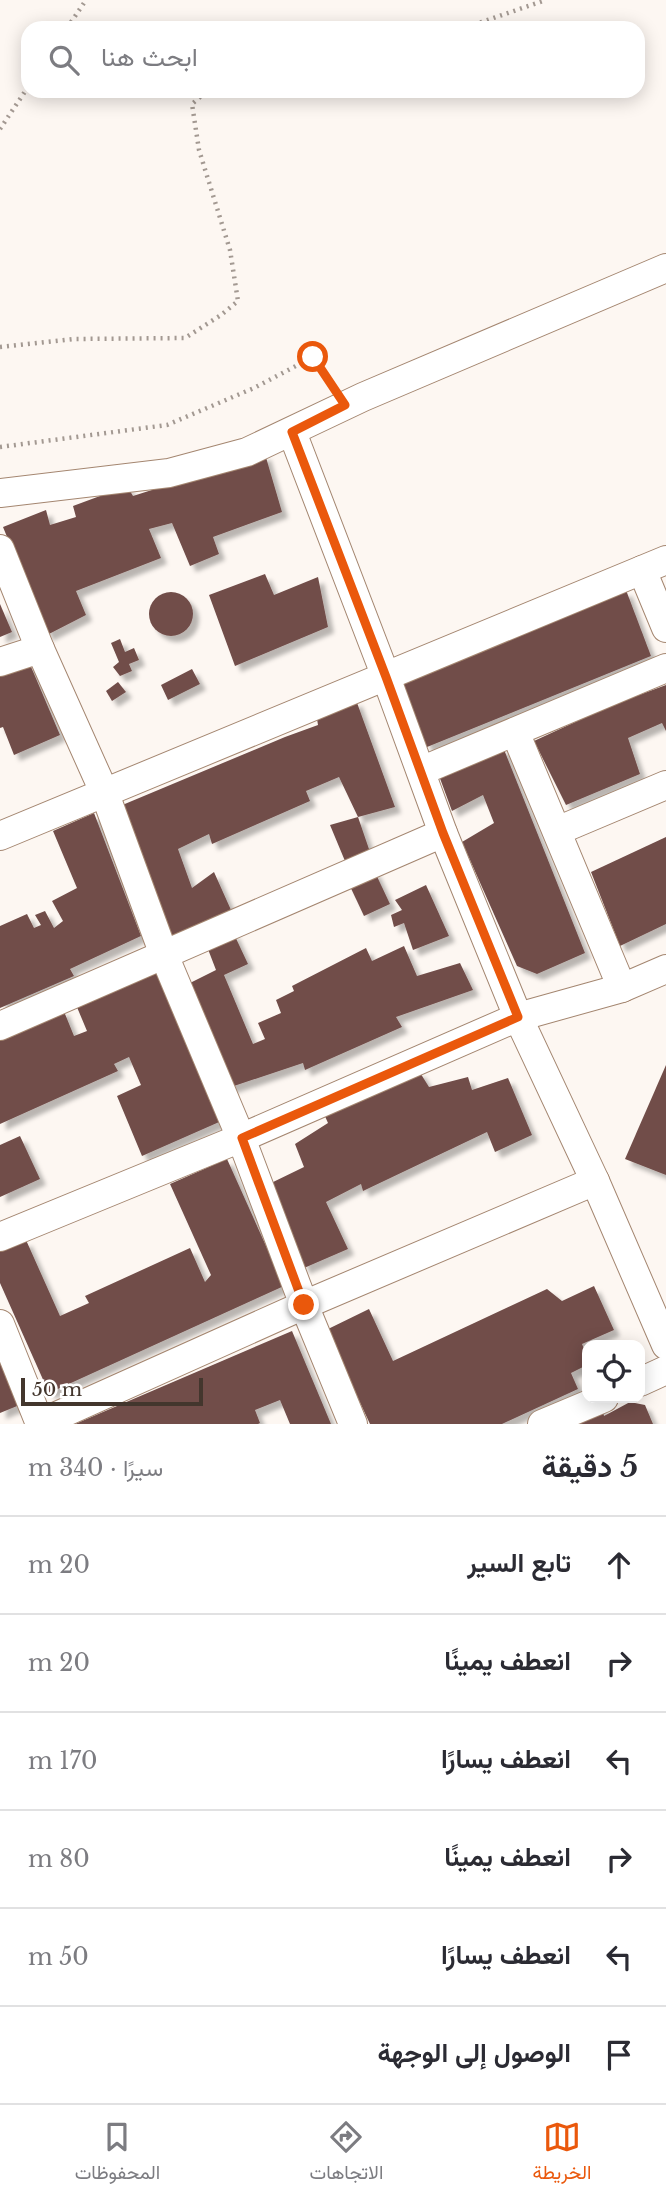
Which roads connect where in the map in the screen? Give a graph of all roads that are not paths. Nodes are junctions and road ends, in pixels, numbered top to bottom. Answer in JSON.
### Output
{"nodes":[{"id":1,"x":666,"y":268,"type":"edge"},
{"id":2,"x":292,"y":432,"type":"junction"},
{"id":3,"x":0,"y":493,"type":"edge"},
{"id":4,"x":0,"y":549,"type":"edge"},
{"id":5,"x":654,"y":565,"type":"edge"},
{"id":6,"x":666,"y":628,"type":"edge"},
{"id":7,"x":40,"y":649,"type":"junction"},
{"id":8,"x":0,"y":662,"type":"edge"},
{"id":9,"x":666,"y":668,"type":"edge"},
{"id":10,"x":386,"y":677,"type":"junction"},
{"id":11,"x":515,"y":732,"type":"junction"},
{"id":12,"x":421,"y":771,"type":"junction"},
{"id":13,"x":666,"y":785,"type":"edge"},
{"id":14,"x":105,"y":794,"type":"junction"},
{"id":15,"x":557,"y":831,"type":"junction"},
{"id":16,"x":443,"y":833,"type":"junction"},
{"id":17,"x":0,"y":836,"type":"edge"},
{"id":18,"x":163,"y":955,"type":"junction"},
{"id":19,"x":666,"y":969,"type":"edge"},
{"id":20,"x":622,"y":988,"type":"junction"},
{"id":21,"x":518,"y":1017,"type":"junction"},
{"id":22,"x":0,"y":1026,"type":"edge"},
{"id":23,"x":242,"y":1138,"type":"junction"},
{"id":24,"x":595,"y":1181,"type":"junction"},
{"id":25,"x":0,"y":1237,"type":"edge"},
{"id":26,"x":304,"y":1305,"type":"junction"},
{"id":27,"x":0,"y":1324,"type":"edge"},
{"id":28,"x":666,"y":1345,"type":"edge"},
{"id":29,"x":666,"y":1370,"type":"edge"},
{"id":30,"x":645,"y":1380,"type":"edge"},
{"id":31,"x":594,"y":1403,"type":"edge"},
{"id":32,"x":558,"y":1421,"type":"edge"},
{"id":33,"x":40,"y":1424,"type":"edge"},
{"id":34,"x":353,"y":1424,"type":"edge"}],
"edges":[{"from":1,"to":2,"type":"street"},
{"from":2,"to":3,"type":"street"},
{"from":2,"to":10,"type":"street"},
{"from":4,"to":7,"type":"street"},
{"from":5,"to":6,"type":"street"},
{"from":5,"to":10,"type":"street"},
{"from":7,"to":8,"type":"street"},
{"from":7,"to":14,"type":"street"},
{"from":9,"to":11,"type":"street"},
{"from":10,"to":12,"type":"street"},
{"from":10,"to":14,"type":"street"},
{"from":11,"to":12,"type":"street"},
{"from":11,"to":15,"type":"street"},
{"from":12,"to":16,"type":"street"},
{"from":13,"to":15,"type":"street"},
{"from":14,"to":17,"type":"street"},
{"from":14,"to":18,"type":"street"},
{"from":15,"to":20,"type":"street"},
{"from":16,"to":18,"type":"street"},
{"from":16,"to":21,"type":"street"},
{"from":18,"to":22,"type":"street"},
{"from":18,"to":23,"type":"street"},
{"from":19,"to":20,"type":"street"},
{"from":20,"to":21,"type":"street"},
{"from":21,"to":23,"type":"street"},
{"from":21,"to":24,"type":"street"},
{"from":23,"to":25,"type":"street"},
{"from":23,"to":26,"type":"street"},
{"from":24,"to":26,"type":"street"},
{"from":24,"to":28,"type":"street"},
{"from":26,"to":33,"type":"street"},
{"from":26,"to":34,"type":"street"},
{"from":27,"to":33,"type":"street"},
{"from":29,"to":30,"type":"street"},
{"from":31,"to":32,"type":"street"}]}
